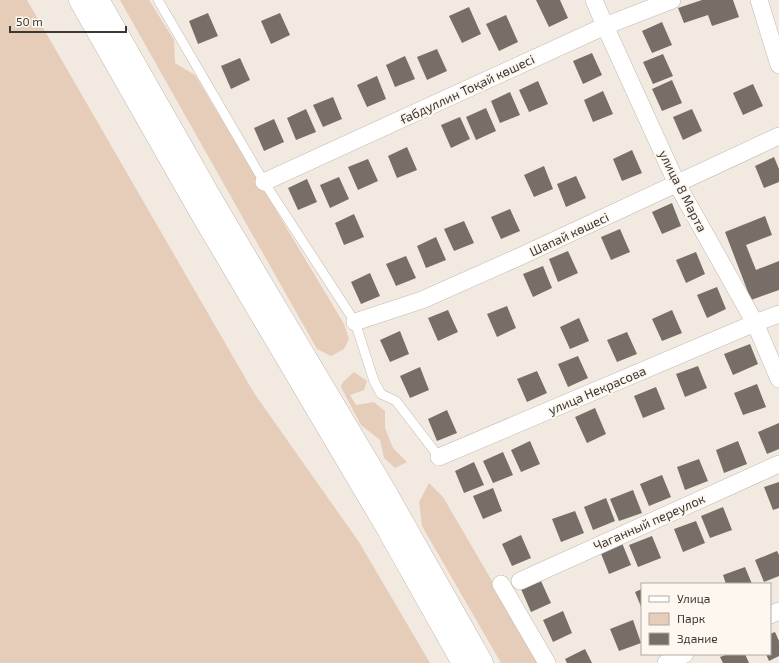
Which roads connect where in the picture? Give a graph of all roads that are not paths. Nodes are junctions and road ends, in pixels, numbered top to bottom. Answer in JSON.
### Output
{"nodes":[{"id":1,"x":80,"y":0,"type":"edge"},
{"id":2,"x":98,"y":0,"type":"edge"},
{"id":3,"x":158,"y":0,"type":"edge"},
{"id":4,"x":594,"y":0,"type":"edge"},
{"id":5,"x":672,"y":0,"type":"edge"},
{"id":6,"x":759,"y":0,"type":"edge"},
{"id":7,"x":605,"y":26,"type":"junction"},
{"id":8,"x":779,"y":65,"type":"edge"},
{"id":9,"x":779,"y":136,"type":"edge"},
{"id":10,"x":264,"y":182,"type":"junction"},
{"id":11,"x":677,"y":184,"type":"junction"},
{"id":12,"x":779,"y":314,"type":"edge"},
{"id":13,"x":355,"y":322,"type":"junction"},
{"id":14,"x":754,"y":323,"type":"junction"},
{"id":15,"x":778,"y":377,"type":"edge"},
{"id":16,"x":439,"y":457,"type":"joint"},
{"id":17,"x":779,"y":464,"type":"edge"},
{"id":18,"x":520,"y":581,"type":"dead end"},
{"id":19,"x":501,"y":584,"type":"dead end"},
{"id":20,"x":683,"y":655,"type":"edge"},
{"id":21,"x":463,"y":663,"type":"edge"},
{"id":22,"x":482,"y":663,"type":"edge"},
{"id":23,"x":547,"y":663,"type":"edge"},
{"id":24,"x":666,"y":663,"type":"edge"}],
"edges":[{"from":1,"to":21,"type":"main road"},
{"from":2,"to":22,"type":"main road"},
{"from":3,"to":10,"type":"lane"},
{"from":4,"to":7,"type":"street","name":"улица 8 Марта"},
{"from":5,"to":7,"type":"street","name":"Ғабдуллин Тоқай көшесі"},
{"from":6,"to":8,"type":"street"},
{"from":7,"to":10,"type":"street","name":"Ғабдуллин Тоқай көшесі"},
{"from":7,"to":11,"type":"street","name":"улица 8 Марта"},
{"from":9,"to":11,"type":"street","name":"Шапай көшесі"},
{"from":10,"to":13,"type":"lane"},
{"from":11,"to":13,"type":"street","name":"Шапай көшесі"},
{"from":11,"to":14,"type":"street","name":"улица 8 Марта"},
{"from":12,"to":14,"type":"street","name":"улица Некрасова"},
{"from":13,"to":16,"type":"lane"},
{"from":14,"to":15,"type":"street","name":"улица 8 Марта"},
{"from":14,"to":16,"type":"street","name":"улица Некрасова"},
{"from":17,"to":18,"type":"street","name":"Чаганный переулок"},
{"from":19,"to":23,"type":"street"},
{"from":20,"to":24,"type":"street"}]}
